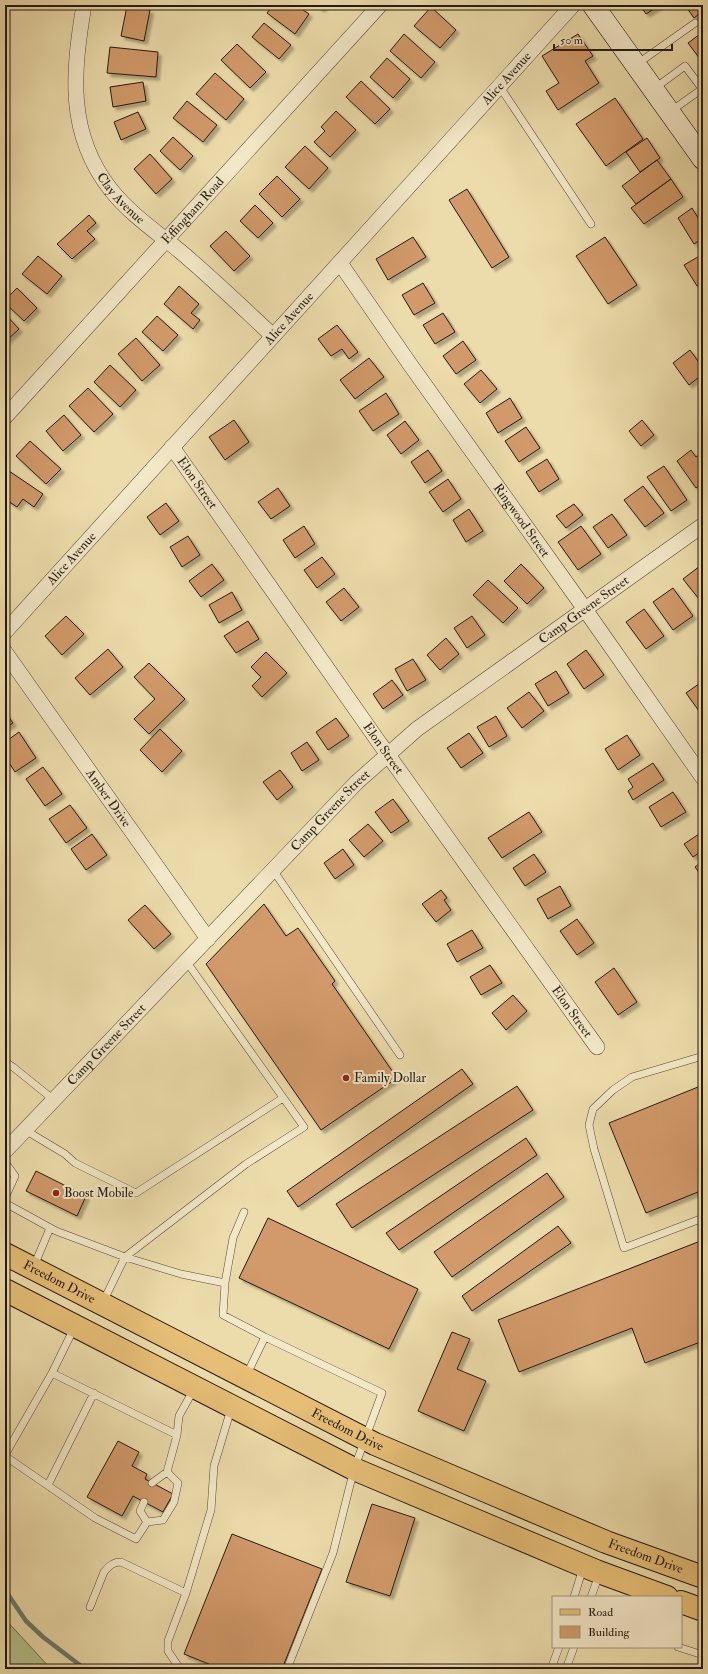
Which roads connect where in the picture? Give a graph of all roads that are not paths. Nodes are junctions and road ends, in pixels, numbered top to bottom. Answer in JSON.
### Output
{"nodes":[{"id":1,"x":84,"y":5,"type":"edge"},
{"id":2,"x":380,"y":5,"type":"edge"},
{"id":3,"x":573,"y":5,"type":"edge"},
{"id":4,"x":593,"y":5,"type":"edge"},
{"id":5,"x":695,"y":23,"type":"dead end"},
{"id":6,"x":636,"y":65,"type":"junction"},
{"id":7,"x":500,"y":87,"type":"junction"},
{"id":8,"x":653,"y":89,"type":"junction"},
{"id":9,"x":702,"y":90,"type":"edge"},
{"id":10,"x":669,"y":112,"type":"junction"},
{"id":11,"x":699,"y":147,"type":"edge"},
{"id":12,"x":591,"y":224,"type":"dead end"},
{"id":13,"x":165,"y":240,"type":"junction"},
{"id":14,"x":340,"y":263,"type":"junction"},
{"id":15,"x":273,"y":336,"type":"junction"},
{"id":16,"x":5,"y":417,"type":"edge"},
{"id":17,"x":172,"y":447,"type":"junction"},
{"id":18,"x":703,"y":525,"type":"edge"},
{"id":19,"x":586,"y":609,"type":"junction"},
{"id":20,"x":5,"y":632,"type":"edge"},
{"id":21,"x":7,"y":655,"type":"edge"},
{"id":22,"x":388,"y":754,"type":"junction"},
{"id":23,"x":703,"y":778,"type":"edge"},
{"id":24,"x":273,"y":870,"type":"junction"},
{"id":25,"x":208,"y":939,"type":"junction"},
{"id":26,"x":186,"y":961,"type":"junction"},
{"id":27,"x":597,"y":1047,"type":"dead end"},
{"id":28,"x":400,"y":1055,"type":"dead end"},
{"id":29,"x":703,"y":1056,"type":"edge"},
{"id":30,"x":5,"y":1062,"type":"edge"},
{"id":31,"x":283,"y":1098,"type":"junction"},
{"id":32,"x":54,"y":1100,"type":"junction"},
{"id":33,"x":25,"y":1130,"type":"junction"},
{"id":34,"x":5,"y":1151,"type":"edge"},
{"id":35,"x":5,"y":1162,"type":"edge"},
{"id":36,"x":5,"y":1198,"type":"edge"},
{"id":37,"x":5,"y":1203,"type":"edge"},
{"id":38,"x":244,"y":1212,"type":"dead end"},
{"id":39,"x":703,"y":1218,"type":"edge"},
{"id":40,"x":50,"y":1228,"type":"junction"},
{"id":41,"x":5,"y":1254,"type":"edge"},
{"id":42,"x":125,"y":1257,"type":"junction"},
{"id":43,"x":33,"y":1268,"type":"junction"},
{"id":44,"x":225,"y":1283,"type":"junction"},
{"id":45,"x":5,"y":1290,"type":"edge"},
{"id":46,"x":102,"y":1304,"type":"junction"},
{"id":47,"x":75,"y":1326,"type":"junction"},
{"id":48,"x":265,"y":1337,"type":"junction"},
{"id":49,"x":52,"y":1373,"type":"junction"},
{"id":50,"x":245,"y":1377,"type":"junction"},
{"id":51,"x":195,"y":1388,"type":"junction"},
{"id":52,"x":94,"y":1394,"type":"junction"},
{"id":53,"x":232,"y":1407,"type":"junction"},
{"id":54,"x":177,"y":1435,"type":"junction"},
{"id":55,"x":364,"y":1438,"type":"junction"},
{"id":56,"x":5,"y":1456,"type":"edge"},
{"id":57,"x":354,"y":1468,"type":"junction"},
{"id":58,"x":167,"y":1472,"type":"junction"},
{"id":59,"x":152,"y":1483,"type":"dead end"},
{"id":60,"x":48,"y":1485,"type":"junction"},
{"id":61,"x":144,"y":1502,"type":"dead end"},
{"id":62,"x":147,"y":1522,"type":"junction"},
{"id":63,"x":591,"y":1569,"type":"junction"},
{"id":64,"x":703,"y":1577,"type":"edge"},
{"id":65,"x":186,"y":1593,"type":"junction"},
{"id":66,"x":575,"y":1596,"type":"edge"},
{"id":67,"x":591,"y":1596,"type":"edge"},
{"id":68,"x":664,"y":1596,"type":"edge"},
{"id":69,"x":682,"y":1602,"type":"edge"},
{"id":70,"x":90,"y":1607,"type":"dead end"},
{"id":71,"x":703,"y":1610,"type":"edge"},
{"id":72,"x":559,"y":1648,"type":"edge"},
{"id":73,"x":574,"y":1648,"type":"edge"},
{"id":74,"x":681,"y":1648,"type":"edge"},
{"id":75,"x":703,"y":1655,"type":"edge"},
{"id":76,"x":180,"y":1669,"type":"edge"},
{"id":77,"x":287,"y":1669,"type":"edge"},
{"id":78,"x":551,"y":1669,"type":"edge"},
{"id":79,"x":566,"y":1669,"type":"edge"}],
"edges":[{"from":1,"to":13,"type":"street","name":"Clay Avenue"},
{"from":2,"to":13,"type":"street","name":"Effingham Road"},
{"from":3,"to":7,"type":"street","name":"Alice Avenue"},
{"from":4,"to":6,"type":"main road"},
{"from":5,"to":6,"type":"lane"},
{"from":6,"to":8,"type":"main road"},
{"from":7,"to":12,"type":"lane"},
{"from":7,"to":14,"type":"street","name":"Alice Avenue"},
{"from":8,"to":9,"type":"lane"},
{"from":8,"to":10,"type":"main road"},
{"from":9,"to":10,"type":"lane"},
{"from":10,"to":11,"type":"main road"},
{"from":13,"to":15,"type":"street","name":"Clay Avenue"},
{"from":13,"to":16,"type":"street","name":"Effingham Road"},
{"from":14,"to":15,"type":"street","name":"Alice Avenue"},
{"from":14,"to":19,"type":"street","name":"Ringwood Street"},
{"from":15,"to":17,"type":"street","name":"Alice Avenue"},
{"from":17,"to":20,"type":"street","name":"Alice Avenue"},
{"from":17,"to":22,"type":"street","name":"Elon Street"},
{"from":18,"to":19,"type":"street","name":"Camp Greene Street"},
{"from":19,"to":22,"type":"street","name":"Camp Greene Street"},
{"from":19,"to":23,"type":"street","name":"Ringwood Street"},
{"from":21,"to":25,"type":"street","name":"Amber Drive"},
{"from":22,"to":24,"type":"street","name":"Camp Greene Street"},
{"from":22,"to":27,"type":"street","name":"Elon Street"},
{"from":24,"to":25,"type":"street","name":"Camp Greene Street"},
{"from":24,"to":28,"type":"lane"},
{"from":25,"to":26,"type":"street","name":"Camp Greene Street"},
{"from":26,"to":31,"type":"lane"},
{"from":26,"to":32,"type":"street","name":"Camp Greene Street"},
{"from":29,"to":39,"type":"lane"},
{"from":30,"to":32,"type":"lane"},
{"from":31,"to":33,"type":"lane"},
{"from":31,"to":42,"type":"lane"},
{"from":32,"to":33,"type":"street","name":"Camp Greene Street"},
{"from":33,"to":34,"type":"street","name":"Camp Greene Street"},
{"from":35,"to":36,"type":"lane"},
{"from":37,"to":40,"type":"lane"},
{"from":38,"to":44,"type":"lane"},
{"from":40,"to":42,"type":"lane"},
{"from":40,"to":43,"type":"lane"},
{"from":41,"to":43,"type":"main road","name":"Freedom Drive"},
{"from":42,"to":44,"type":"lane"},
{"from":42,"to":46,"type":"lane"},
{"from":43,"to":46,"type":"main road","name":"Freedom Drive"},
{"from":44,"to":48,"type":"lane"},
{"from":45,"to":47,"type":"main road"},
{"from":46,"to":50,"type":"main road","name":"Freedom Drive"},
{"from":47,"to":49,"type":"lane"},
{"from":47,"to":51,"type":"main road"},
{"from":48,"to":50,"type":"lane"},
{"from":48,"to":55,"type":"lane"},
{"from":49,"to":52,"type":"lane"},
{"from":49,"to":56,"type":"lane"},
{"from":50,"to":55,"type":"main road","name":"Freedom Drive"},
{"from":51,"to":53,"type":"main road"},
{"from":51,"to":54,"type":"lane"},
{"from":52,"to":54,"type":"lane"},
{"from":52,"to":60,"type":"lane"},
{"from":53,"to":57,"type":"main road"},
{"from":53,"to":65,"type":"lane"},
{"from":54,"to":58,"type":"lane"},
{"from":55,"to":57,"type":"lane"},
{"from":55,"to":64,"type":"main road","name":"Freedom Drive"},
{"from":56,"to":60,"type":"lane"},
{"from":57,"to":63,"type":"main road"},
{"from":57,"to":77,"type":"lane"},
{"from":58,"to":59,"type":"lane"},
{"from":58,"to":62,"type":"lane"},
{"from":60,"to":62,"type":"lane"},
{"from":61,"to":62,"type":"lane"},
{"from":63,"to":66,"type":"lane"},
{"from":63,"to":67,"type":"lane"},
{"from":63,"to":68,"type":"main road"},
{"from":65,"to":70,"type":"lane"},
{"from":65,"to":76,"type":"lane"},
{"from":69,"to":71,"type":"main road"},
{"from":72,"to":78,"type":"lane"},
{"from":73,"to":79,"type":"lane"},
{"from":74,"to":75,"type":"lane"}]}
